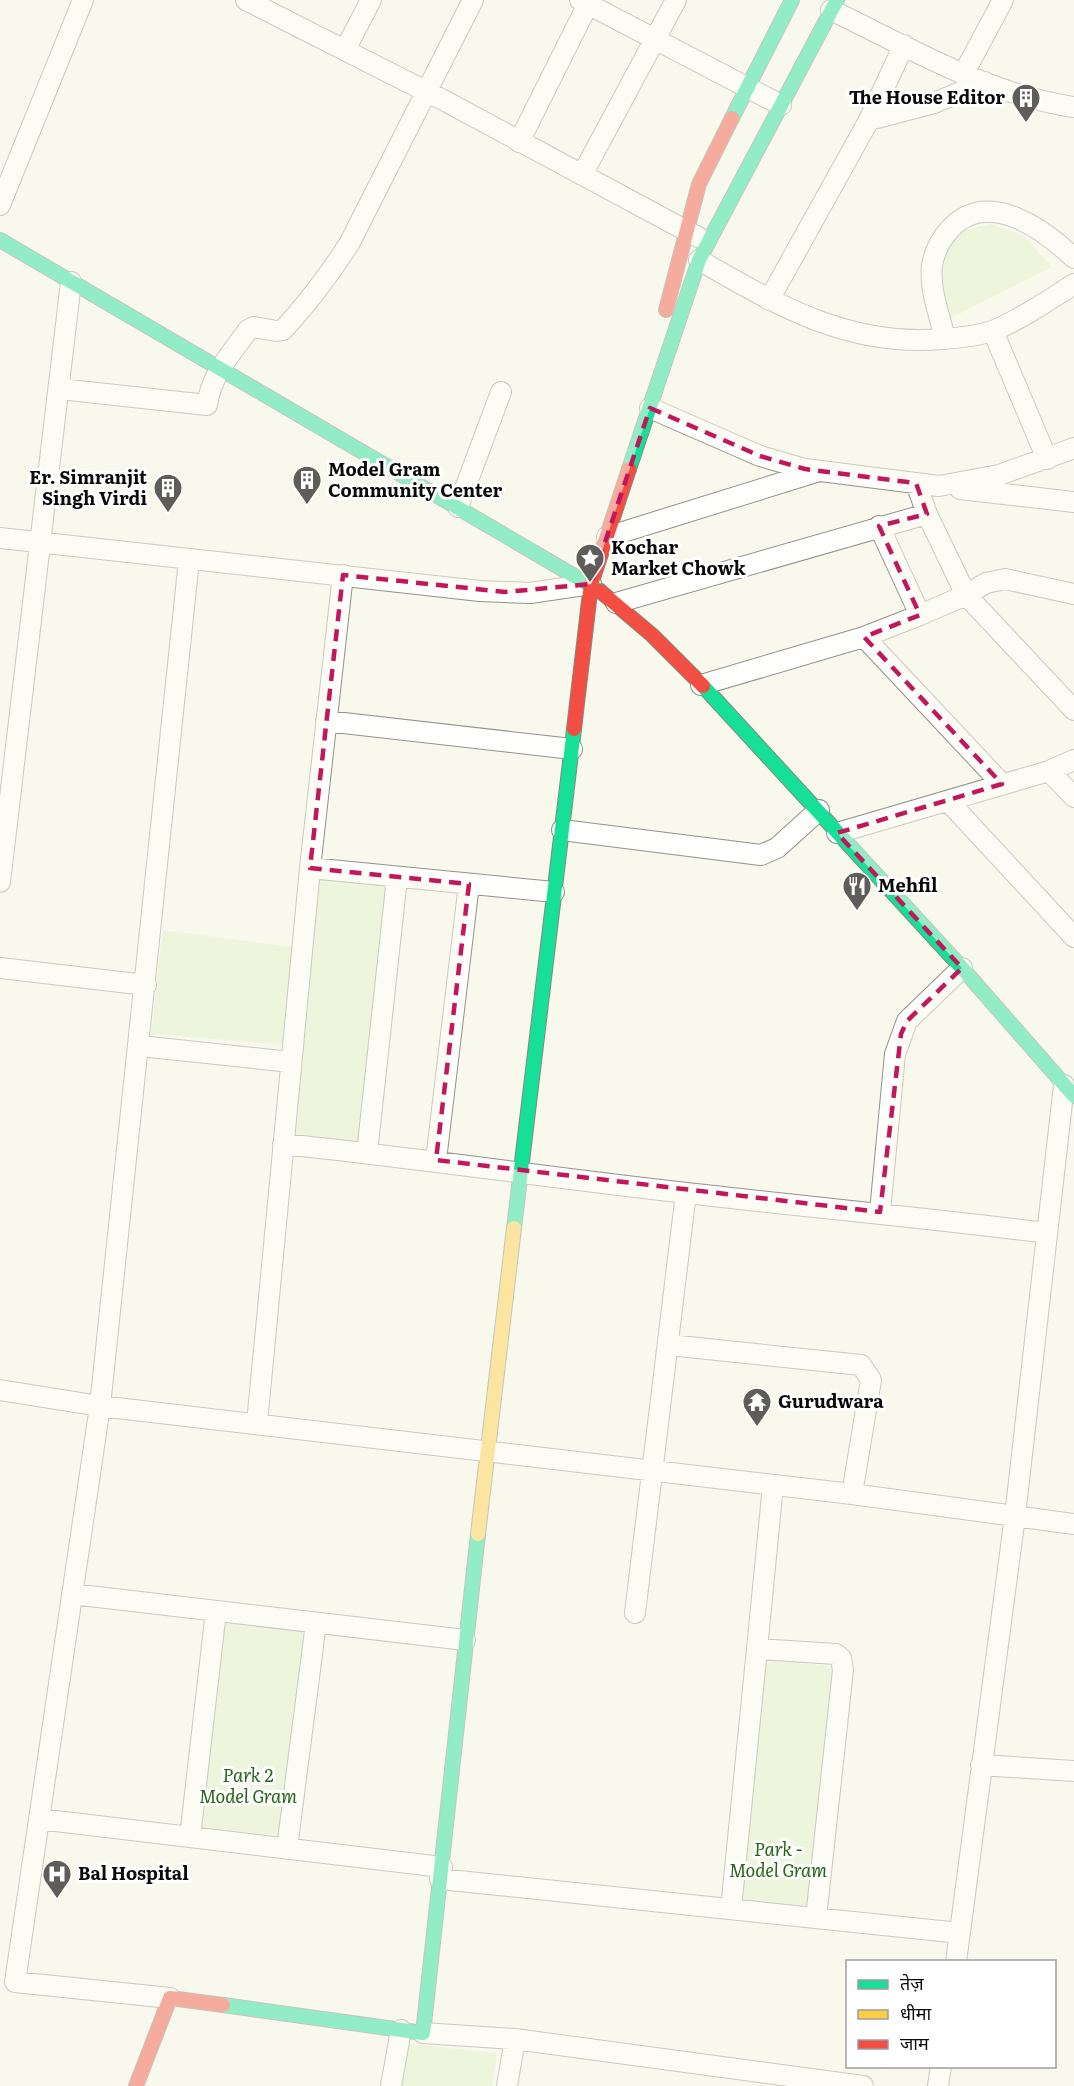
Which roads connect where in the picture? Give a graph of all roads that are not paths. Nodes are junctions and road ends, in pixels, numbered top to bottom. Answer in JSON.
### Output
{"nodes":[{"id":1,"x":83,"y":0,"type":"edge"},
{"id":2,"x":246,"y":0,"type":"edge"},
{"id":3,"x":371,"y":0,"type":"edge"},
{"id":4,"x":473,"y":0,"type":"edge"},
{"id":5,"x":676,"y":0,"type":"edge"},
{"id":6,"x":792,"y":0,"type":"edge"},
{"id":7,"x":1004,"y":0,"type":"edge"},
{"id":8,"x":586,"y":1,"type":"edge"},
{"id":9,"x":834,"y":5,"type":"edge"},
{"id":10,"x":275,"y":6,"type":"edge"},
{"id":11,"x":655,"y":39,"type":"junction"},
{"id":12,"x":904,"y":45,"type":"junction"},
{"id":13,"x":345,"y":50,"type":"junction"},
{"id":14,"x":964,"y":73,"type":"junction"},
{"id":15,"x":985,"y":82,"type":"junction"},
{"id":16,"x":748,"y":87,"type":"junction"},
{"id":17,"x":425,"y":91,"type":"junction"},
{"id":18,"x":781,"y":105,"type":"junction"},
{"id":19,"x":1074,"y":107,"type":"edge"},
{"id":20,"x":869,"y":120,"type":"junction"},
{"id":21,"x":519,"y":142,"type":"junction"},
{"id":22,"x":582,"y":175,"type":"junction"},
{"id":23,"x":0,"y":205,"type":"edge"},
{"id":24,"x":685,"y":231,"type":"junction"},
{"id":25,"x":0,"y":240,"type":"edge"},
{"id":26,"x":704,"y":251,"type":"junction"},
{"id":27,"x":1074,"y":258,"type":"edge"},
{"id":28,"x":71,"y":282,"type":"junction"},
{"id":29,"x":1074,"y":284,"type":"edge"},
{"id":30,"x":769,"y":300,"type":"junction"},
{"id":31,"x":993,"y":331,"type":"junction"},
{"id":32,"x":945,"y":339,"type":"junction"},
{"id":33,"x":220,"y":369,"type":"junction"},
{"id":34,"x":661,"y":374,"type":"junction"},
{"id":35,"x":60,"y":389,"type":"junction"},
{"id":36,"x":501,"y":392,"type":"dead end"},
{"id":37,"x":650,"y":408,"type":"junction"},
{"id":38,"x":1074,"y":448,"type":"edge"},
{"id":39,"x":1047,"y":459,"type":"junction"},
{"id":40,"x":819,"y":471,"type":"junction"},
{"id":41,"x":916,"y":483,"type":"junction"},
{"id":42,"x":939,"y":486,"type":"junction"},
{"id":43,"x":1074,"y":502,"type":"edge"},
{"id":44,"x":458,"y":507,"type":"junction"},
{"id":45,"x":927,"y":514,"type":"junction"},
{"id":46,"x":879,"y":526,"type":"junction"},
{"id":47,"x":607,"y":537,"type":"junction"},
{"id":48,"x":0,"y":538,"type":"edge"},
{"id":49,"x":39,"y":542,"type":"junction"},
{"id":50,"x":189,"y":560,"type":"junction"},
{"id":51,"x":343,"y":575,"type":"junction"},
{"id":52,"x":591,"y":584,"type":"junction"},
{"id":53,"x":1074,"y":594,"type":"edge"},
{"id":54,"x":966,"y":595,"type":"junction"},
{"id":55,"x":616,"y":603,"type":"junction"},
{"id":56,"x":920,"y":615,"type":"junction"},
{"id":57,"x":864,"y":637,"type":"junction"},
{"id":58,"x":701,"y":685,"type":"junction"},
{"id":59,"x":1074,"y":710,"type":"edge"},
{"id":60,"x":326,"y":721,"type":"junction"},
{"id":61,"x":572,"y":749,"type":"junction"},
{"id":62,"x":1074,"y":760,"type":"edge"},
{"id":63,"x":1049,"y":771,"type":"junction"},
{"id":64,"x":1002,"y":784,"type":"junction"},
{"id":65,"x":1074,"y":797,"type":"edge"},
{"id":66,"x":948,"y":801,"type":"junction"},
{"id":67,"x":819,"y":810,"type":"junction"},
{"id":68,"x":562,"y":830,"type":"junction"},
{"id":69,"x":837,"y":833,"type":"junction"},
{"id":70,"x":310,"y":868,"type":"junction"},
{"id":71,"x":398,"y":878,"type":"junction"},
{"id":72,"x":0,"y":882,"type":"edge"},
{"id":73,"x":469,"y":884,"type":"junction"},
{"id":74,"x":554,"y":892,"type":"junction"},
{"id":75,"x":1074,"y":937,"type":"edge"},
{"id":76,"x":0,"y":968,"type":"edge"},
{"id":77,"x":962,"y":968,"type":"junction"},
{"id":78,"x":146,"y":985,"type":"junction"},
{"id":79,"x":140,"y":1046,"type":"junction"},
{"id":80,"x":291,"y":1062,"type":"junction"},
{"id":81,"x":1069,"y":1090,"type":"edge"},
{"id":82,"x":283,"y":1144,"type":"junction"},
{"id":83,"x":367,"y":1153,"type":"junction"},
{"id":84,"x":436,"y":1160,"type":"junction"},
{"id":85,"x":523,"y":1171,"type":"junction"},
{"id":86,"x":686,"y":1193,"type":"junction"},
{"id":87,"x":880,"y":1212,"type":"junction"},
{"id":88,"x":1047,"y":1233,"type":"junction"},
{"id":89,"x":669,"y":1345,"type":"junction"},
{"id":90,"x":0,"y":1390,"type":"edge"},
{"id":91,"x":100,"y":1406,"type":"junction"},
{"id":92,"x":257,"y":1423,"type":"junction"},
{"id":93,"x":487,"y":1452,"type":"junction"},
{"id":94,"x":652,"y":1471,"type":"junction"},
{"id":95,"x":773,"y":1485,"type":"junction"},
{"id":96,"x":852,"y":1494,"type":"junction"},
{"id":97,"x":1015,"y":1516,"type":"junction"},
{"id":98,"x":1074,"y":1524,"type":"edge"},
{"id":99,"x":72,"y":1594,"type":"junction"},
{"id":100,"x":216,"y":1611,"type":"junction"},
{"id":101,"x":635,"y":1613,"type":"dead end"},
{"id":102,"x":316,"y":1623,"type":"junction"},
{"id":103,"x":465,"y":1640,"type":"junction"},
{"id":104,"x":757,"y":1649,"type":"junction"},
{"id":105,"x":981,"y":1765,"type":"junction"},
{"id":106,"x":1074,"y":1771,"type":"edge"},
{"id":107,"x":39,"y":1819,"type":"junction"},
{"id":108,"x":190,"y":1837,"type":"junction"},
{"id":109,"x":287,"y":1848,"type":"junction"},
{"id":110,"x":441,"y":1873,"type":"junction"},
{"id":111,"x":731,"y":1909,"type":"junction"},
{"id":112,"x":816,"y":1918,"type":"junction"},
{"id":113,"x":960,"y":1933,"type":"junction"},
{"id":114,"x":956,"y":1960,"type":"edge"},
{"id":115,"x":7,"y":1982,"type":"edge"},
{"id":116,"x":170,"y":1998,"type":"junction"},
{"id":117,"x":401,"y":2030,"type":"junction"},
{"id":118,"x":423,"y":2033,"type":"junction"},
{"id":119,"x":515,"y":2040,"type":"junction"},
{"id":120,"x":941,"y":2068,"type":"edge"},
{"id":121,"x":754,"y":2078,"type":"edge"},
{"id":122,"x":136,"y":2086,"type":"edge"},
{"id":123,"x":391,"y":2086,"type":"edge"},
{"id":124,"x":507,"y":2086,"type":"edge"},
{"id":125,"x":863,"y":2086,"type":"edge"},
{"id":126,"x":938,"y":2086,"type":"edge"}],
"edges":[{"from":1,"to":23,"type":"street"},
{"from":2,"to":10,"type":"street"},
{"from":3,"to":13,"type":"street"},
{"from":4,"to":17,"type":"street"},
{"from":5,"to":11,"type":"street"},
{"from":6,"to":16,"type":"street"},
{"from":7,"to":14,"type":"street"},
{"from":8,"to":11,"type":"street"},
{"from":8,"to":21,"type":"street"},
{"from":9,"to":12,"type":"street"},
{"from":9,"to":18,"type":"street"},
{"from":10,"to":13,"type":"street"},
{"from":11,"to":16,"type":"street"},
{"from":11,"to":22,"type":"street"},
{"from":12,"to":14,"type":"street"},
{"from":12,"to":20,"type":"street"},
{"from":13,"to":17,"type":"street"},
{"from":14,"to":15,"type":"street"},
{"from":15,"to":19,"type":"street"},
{"from":15,"to":20,"type":"street"},
{"from":16,"to":18,"type":"street"},
{"from":16,"to":24,"type":"street"},
{"from":17,"to":21,"type":"street"},
{"from":17,"to":33,"type":"street"},
{"from":18,"to":26,"type":"street"},
{"from":20,"to":30,"type":"street"},
{"from":21,"to":22,"type":"street"},
{"from":22,"to":24,"type":"street"},
{"from":24,"to":26,"type":"street"},
{"from":24,"to":34,"type":"street"},
{"from":25,"to":28,"type":"street"},
{"from":26,"to":30,"type":"street"},
{"from":26,"to":34,"type":"street"},
{"from":27,"to":32,"type":"street"},
{"from":28,"to":33,"type":"street"},
{"from":28,"to":35,"type":"street"},
{"from":29,"to":31,"type":"street"},
{"from":30,"to":32,"type":"street"},
{"from":31,"to":32,"type":"street"},
{"from":31,"to":39,"type":"street"},
{"from":33,"to":35,"type":"street"},
{"from":33,"to":44,"type":"street"},
{"from":34,"to":37,"type":"street"},
{"from":35,"to":49,"type":"street"},
{"from":36,"to":44,"type":"street"},
{"from":37,"to":40,"type":"street"},
{"from":37,"to":47,"type":"street"},
{"from":38,"to":39,"type":"street"},
{"from":39,"to":42,"type":"street"},
{"from":40,"to":41,"type":"street"},
{"from":40,"to":47,"type":"street"},
{"from":41,"to":42,"type":"street"},
{"from":41,"to":45,"type":"street"},
{"from":42,"to":43,"type":"street"},
{"from":44,"to":52,"type":"street"},
{"from":45,"to":46,"type":"street"},
{"from":45,"to":54,"type":"street"},
{"from":46,"to":55,"type":"street"},
{"from":46,"to":56,"type":"street"},
{"from":47,"to":52,"type":"street"},
{"from":48,"to":49,"type":"street"},
{"from":49,"to":50,"type":"street"},
{"from":49,"to":72,"type":"street"},
{"from":50,"to":51,"type":"street"},
{"from":50,"to":78,"type":"street"},
{"from":51,"to":52,"type":"street"},
{"from":51,"to":60,"type":"street"},
{"from":52,"to":55,"type":"street"},
{"from":52,"to":61,"type":"street"},
{"from":53,"to":54,"type":"street"},
{"from":54,"to":56,"type":"street"},
{"from":54,"to":59,"type":"street"},
{"from":55,"to":58,"type":"street"},
{"from":56,"to":57,"type":"street"},
{"from":57,"to":58,"type":"street"},
{"from":57,"to":64,"type":"street"},
{"from":58,"to":67,"type":"street"},
{"from":60,"to":61,"type":"street"},
{"from":60,"to":70,"type":"street"},
{"from":61,"to":68,"type":"street"},
{"from":62,"to":63,"type":"street"},
{"from":63,"to":64,"type":"street"},
{"from":63,"to":65,"type":"street"},
{"from":64,"to":66,"type":"street"},
{"from":66,"to":69,"type":"street"},
{"from":66,"to":75,"type":"street"},
{"from":67,"to":68,"type":"street"},
{"from":67,"to":69,"type":"street"},
{"from":68,"to":74,"type":"street"},
{"from":69,"to":77,"type":"street"},
{"from":70,"to":71,"type":"street"},
{"from":70,"to":80,"type":"street"},
{"from":71,"to":73,"type":"street"},
{"from":71,"to":83,"type":"street"},
{"from":73,"to":74,"type":"street"},
{"from":73,"to":84,"type":"street"},
{"from":74,"to":85,"type":"street"},
{"from":76,"to":78,"type":"street"},
{"from":77,"to":81,"type":"street"},
{"from":77,"to":87,"type":"street"},
{"from":78,"to":79,"type":"street"},
{"from":79,"to":80,"type":"street"},
{"from":79,"to":91,"type":"street"},
{"from":80,"to":82,"type":"street"},
{"from":81,"to":88,"type":"street"},
{"from":82,"to":83,"type":"street"},
{"from":82,"to":92,"type":"street"},
{"from":83,"to":84,"type":"street"},
{"from":84,"to":85,"type":"street"},
{"from":85,"to":86,"type":"street"},
{"from":85,"to":93,"type":"street"},
{"from":86,"to":87,"type":"street"},
{"from":86,"to":89,"type":"street"},
{"from":87,"to":88,"type":"street"},
{"from":88,"to":97,"type":"street"},
{"from":89,"to":94,"type":"street"},
{"from":89,"to":96,"type":"street"},
{"from":90,"to":91,"type":"street"},
{"from":91,"to":92,"type":"street"},
{"from":91,"to":99,"type":"street"},
{"from":92,"to":93,"type":"street"},
{"from":93,"to":94,"type":"street"},
{"from":93,"to":103,"type":"street"},
{"from":94,"to":95,"type":"street"},
{"from":94,"to":101,"type":"street"},
{"from":95,"to":96,"type":"street"},
{"from":95,"to":104,"type":"street"},
{"from":96,"to":97,"type":"street"},
{"from":97,"to":98,"type":"street"},
{"from":97,"to":105,"type":"street"},
{"from":99,"to":100,"type":"street"},
{"from":99,"to":107,"type":"street"},
{"from":100,"to":102,"type":"street"},
{"from":100,"to":108,"type":"street"},
{"from":102,"to":103,"type":"street"},
{"from":102,"to":109,"type":"street"},
{"from":103,"to":110,"type":"street"},
{"from":104,"to":111,"type":"street"},
{"from":104,"to":112,"type":"street"},
{"from":105,"to":106,"type":"street"},
{"from":105,"to":113,"type":"street"},
{"from":107,"to":108,"type":"street"},
{"from":107,"to":115,"type":"street"},
{"from":108,"to":109,"type":"street"},
{"from":109,"to":110,"type":"street"},
{"from":110,"to":111,"type":"street"},
{"from":110,"to":118,"type":"street"},
{"from":111,"to":112,"type":"street"},
{"from":112,"to":113,"type":"street"},
{"from":113,"to":114,"type":"street"},
{"from":115,"to":116,"type":"street"},
{"from":116,"to":117,"type":"street"},
{"from":116,"to":122,"type":"street"},
{"from":117,"to":118,"type":"street"},
{"from":117,"to":123,"type":"street"},
{"from":118,"to":119,"type":"street"},
{"from":119,"to":121,"type":"street"},
{"from":119,"to":124,"type":"street"},
{"from":120,"to":126,"type":"street"},
{"from":121,"to":125,"type":"street"}]}
